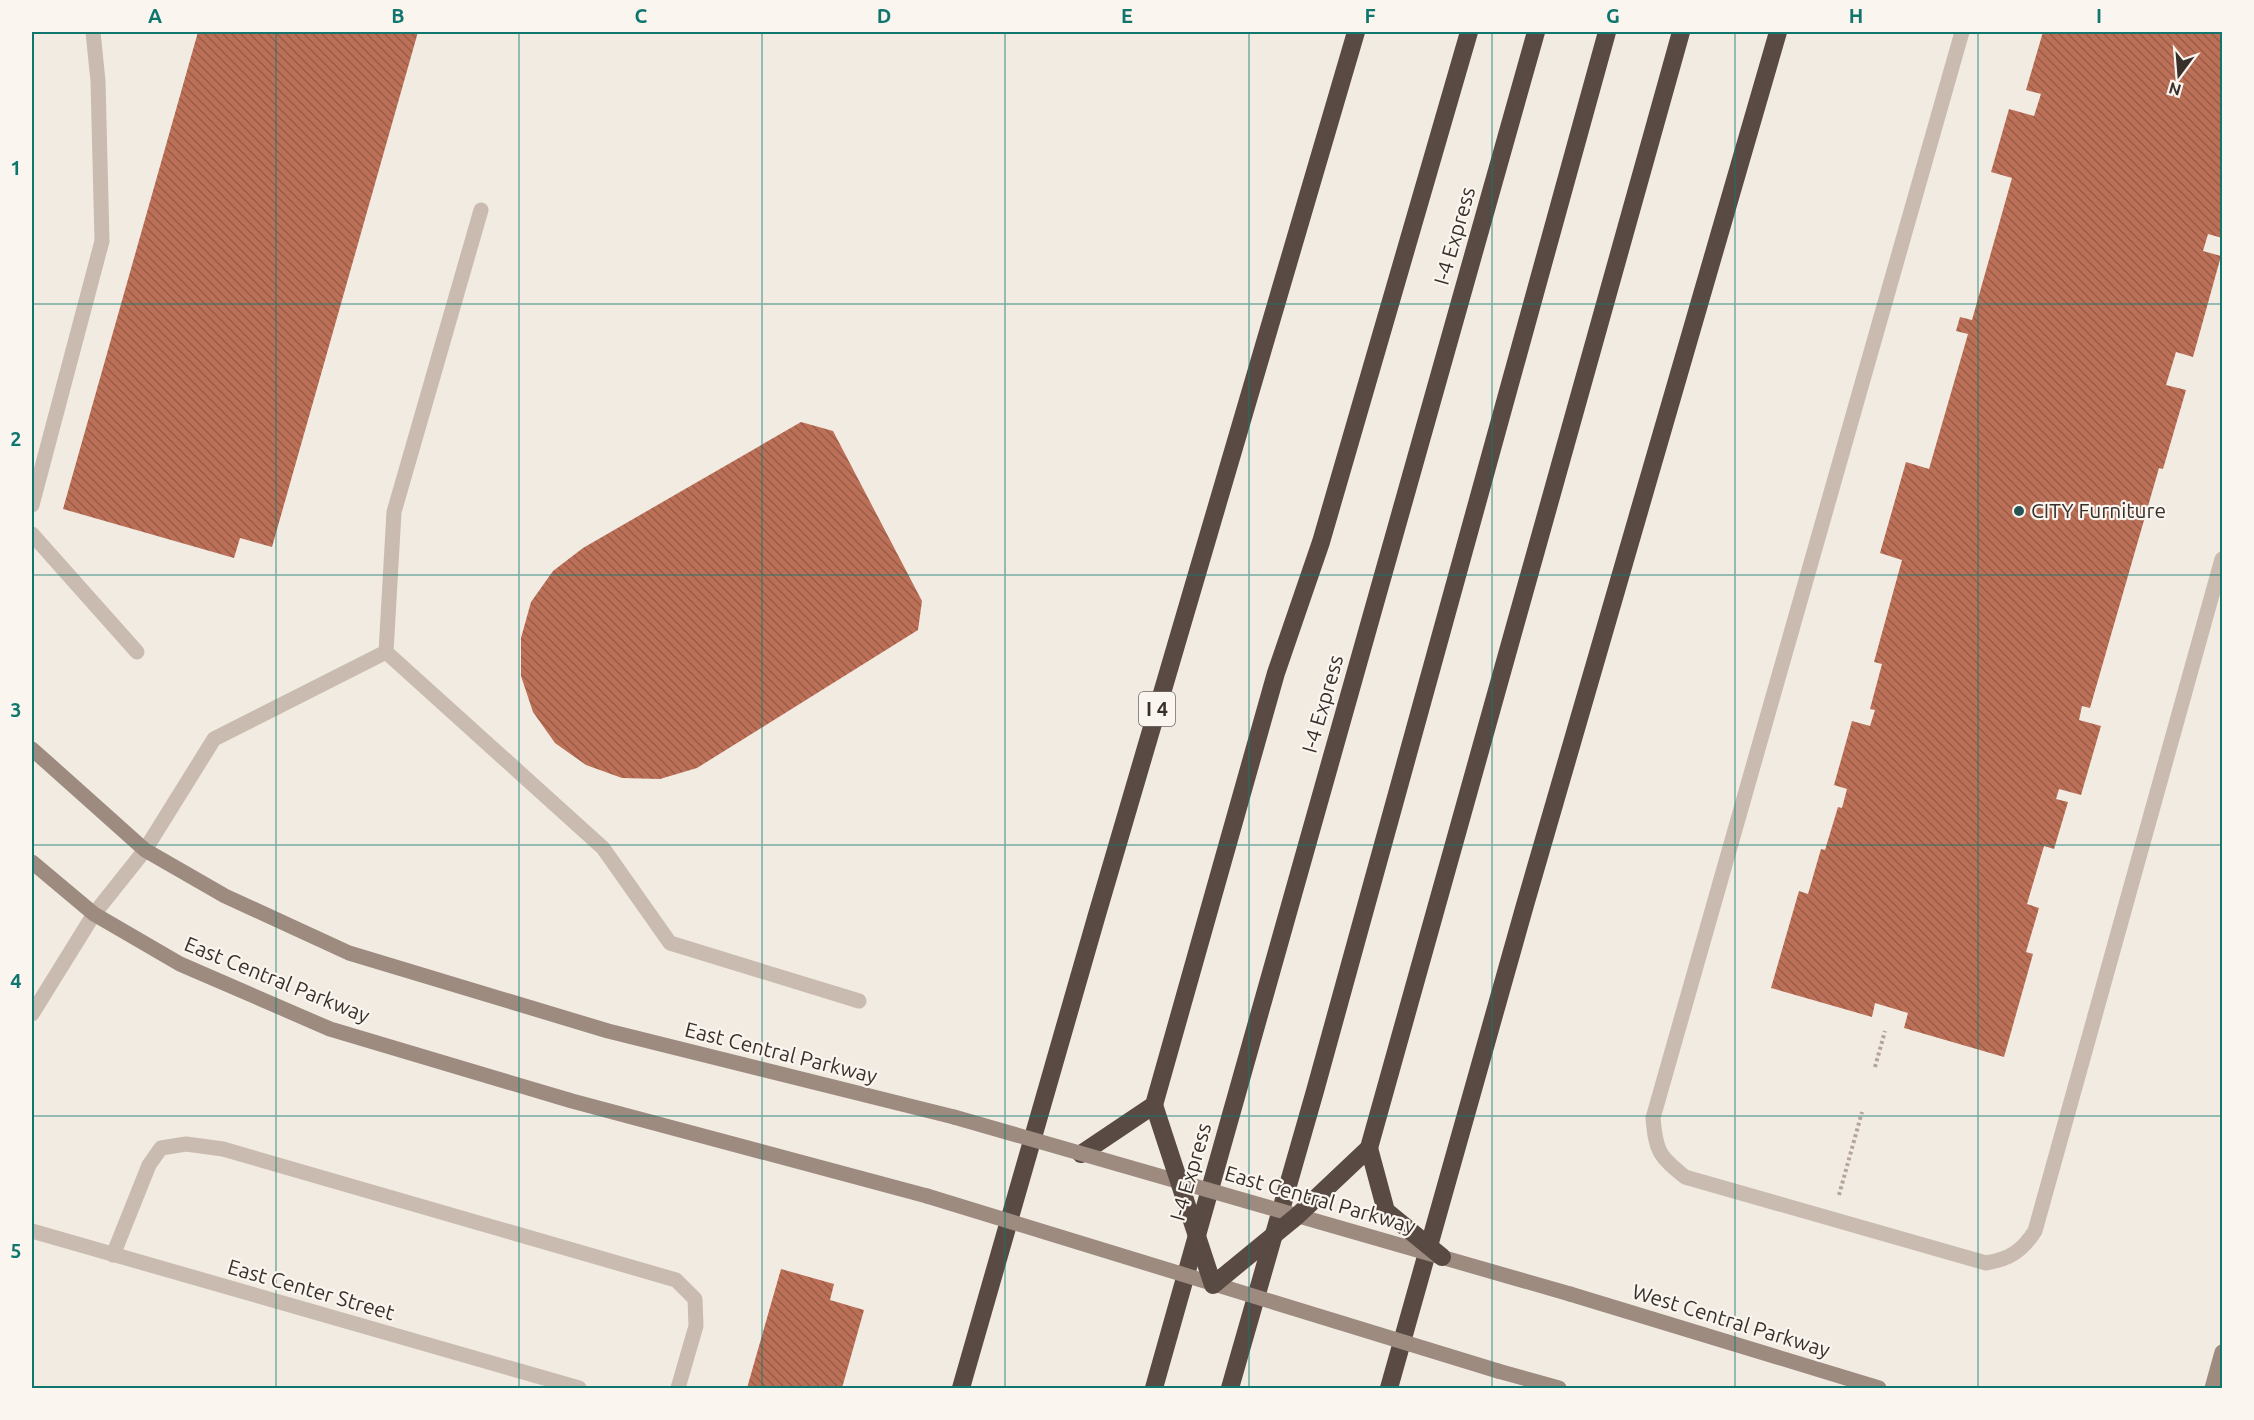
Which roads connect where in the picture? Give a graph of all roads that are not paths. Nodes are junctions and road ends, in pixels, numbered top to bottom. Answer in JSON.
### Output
{"nodes":[{"id":1,"x":93,"y":32,"type":"edge"},
{"id":2,"x":1356,"y":32,"type":"edge"},
{"id":3,"x":1469,"y":32,"type":"edge"},
{"id":4,"x":1536,"y":32,"type":"edge"},
{"id":5,"x":1607,"y":32,"type":"edge"},
{"id":6,"x":1681,"y":32,"type":"edge"},
{"id":7,"x":1778,"y":32,"type":"edge"},
{"id":8,"x":1962,"y":32,"type":"edge"},
{"id":9,"x":481,"y":210,"type":"dead end"},
{"id":10,"x":32,"y":505,"type":"edge"},
{"id":11,"x":32,"y":534,"type":"edge"},
{"id":12,"x":2223,"y":559,"type":"edge"},
{"id":13,"x":136,"y":652,"type":"dead end"},
{"id":14,"x":386,"y":652,"type":"junction"},
{"id":15,"x":32,"y":749,"type":"edge"},
{"id":16,"x":145,"y":850,"type":"junction"},
{"id":17,"x":32,"y":862,"type":"edge"},
{"id":18,"x":94,"y":914,"type":"junction"},
{"id":19,"x":859,"y":1001,"type":"dead end"},
{"id":20,"x":32,"y":1014,"type":"edge"},
{"id":21,"x":1154,"y":1105,"type":"junction"},
{"id":22,"x":1370,"y":1148,"type":"junction"},
{"id":23,"x":1082,"y":1154,"type":"junction"},
{"id":24,"x":1178,"y":1182,"type":"junction"},
{"id":25,"x":1297,"y":1216,"type":"junction"},
{"id":26,"x":32,"y":1232,"type":"edge"},
{"id":27,"x":113,"y":1255,"type":"junction"},
{"id":28,"x":1442,"y":1257,"type":"junction"},
{"id":29,"x":1213,"y":1285,"type":"junction"},
{"id":30,"x":1570,"y":1294,"type":"joint"},
{"id":31,"x":2223,"y":1352,"type":"edge"},
{"id":32,"x":579,"y":1389,"type":"edge"},
{"id":33,"x":678,"y":1389,"type":"edge"},
{"id":34,"x":962,"y":1389,"type":"edge"},
{"id":35,"x":1154,"y":1389,"type":"edge"},
{"id":36,"x":1230,"y":1389,"type":"edge"},
{"id":37,"x":1389,"y":1389,"type":"edge"},
{"id":38,"x":1558,"y":1389,"type":"edge"},
{"id":39,"x":1880,"y":1389,"type":"edge"},
{"id":40,"x":2212,"y":1389,"type":"edge"}],
"edges":[{"from":1,"to":10,"type":"street"},
{"from":2,"to":34,"type":"highway","number":"I 4"},
{"from":3,"to":21,"type":"highway"},
{"from":4,"to":35,"type":"highway","name":"I-4 Express"},
{"from":5,"to":36,"type":"highway"},
{"from":6,"to":22,"type":"highway"},
{"from":7,"to":37,"type":"highway"},
{"from":8,"to":12,"type":"street"},
{"from":9,"to":14,"type":"street"},
{"from":11,"to":13,"type":"street"},
{"from":14,"to":16,"type":"street"},
{"from":14,"to":19,"type":"street"},
{"from":15,"to":16,"type":"main road","name":"East Central Parkway"},
{"from":16,"to":18,"type":"street"},
{"from":16,"to":23,"type":"main road","name":"East Central Parkway","bridge":true},
{"from":17,"to":18,"type":"main road","name":"East Central Parkway"},
{"from":18,"to":20,"type":"street"},
{"from":18,"to":29,"type":"main road","name":"East Central Parkway","bridge":true},
{"from":21,"to":23,"type":"highway"},
{"from":21,"to":24,"type":"highway","bridge":true},
{"from":22,"to":25,"type":"highway","bridge":true},
{"from":22,"to":28,"type":"highway","bridge":true},
{"from":23,"to":24,"type":"main road","name":"East Central Parkway","bridge":true},
{"from":24,"to":25,"type":"main road","name":"East Central Parkway","bridge":true},
{"from":24,"to":29,"type":"highway","bridge":true},
{"from":25,"to":28,"type":"main road","name":"East Central Parkway","bridge":true},
{"from":25,"to":29,"type":"highway","bridge":true},
{"from":26,"to":27,"type":"street","name":"East Center Street"},
{"from":27,"to":32,"type":"street","name":"East Center Street"},
{"from":27,"to":33,"type":"street"},
{"from":28,"to":30,"type":"main road","name":"East Central Parkway","bridge":true},
{"from":29,"to":38,"type":"main road","name":"East Central Parkway","bridge":true},
{"from":30,"to":39,"type":"main road","name":"West Central Parkway"},
{"from":31,"to":40,"type":"main road"}]}
